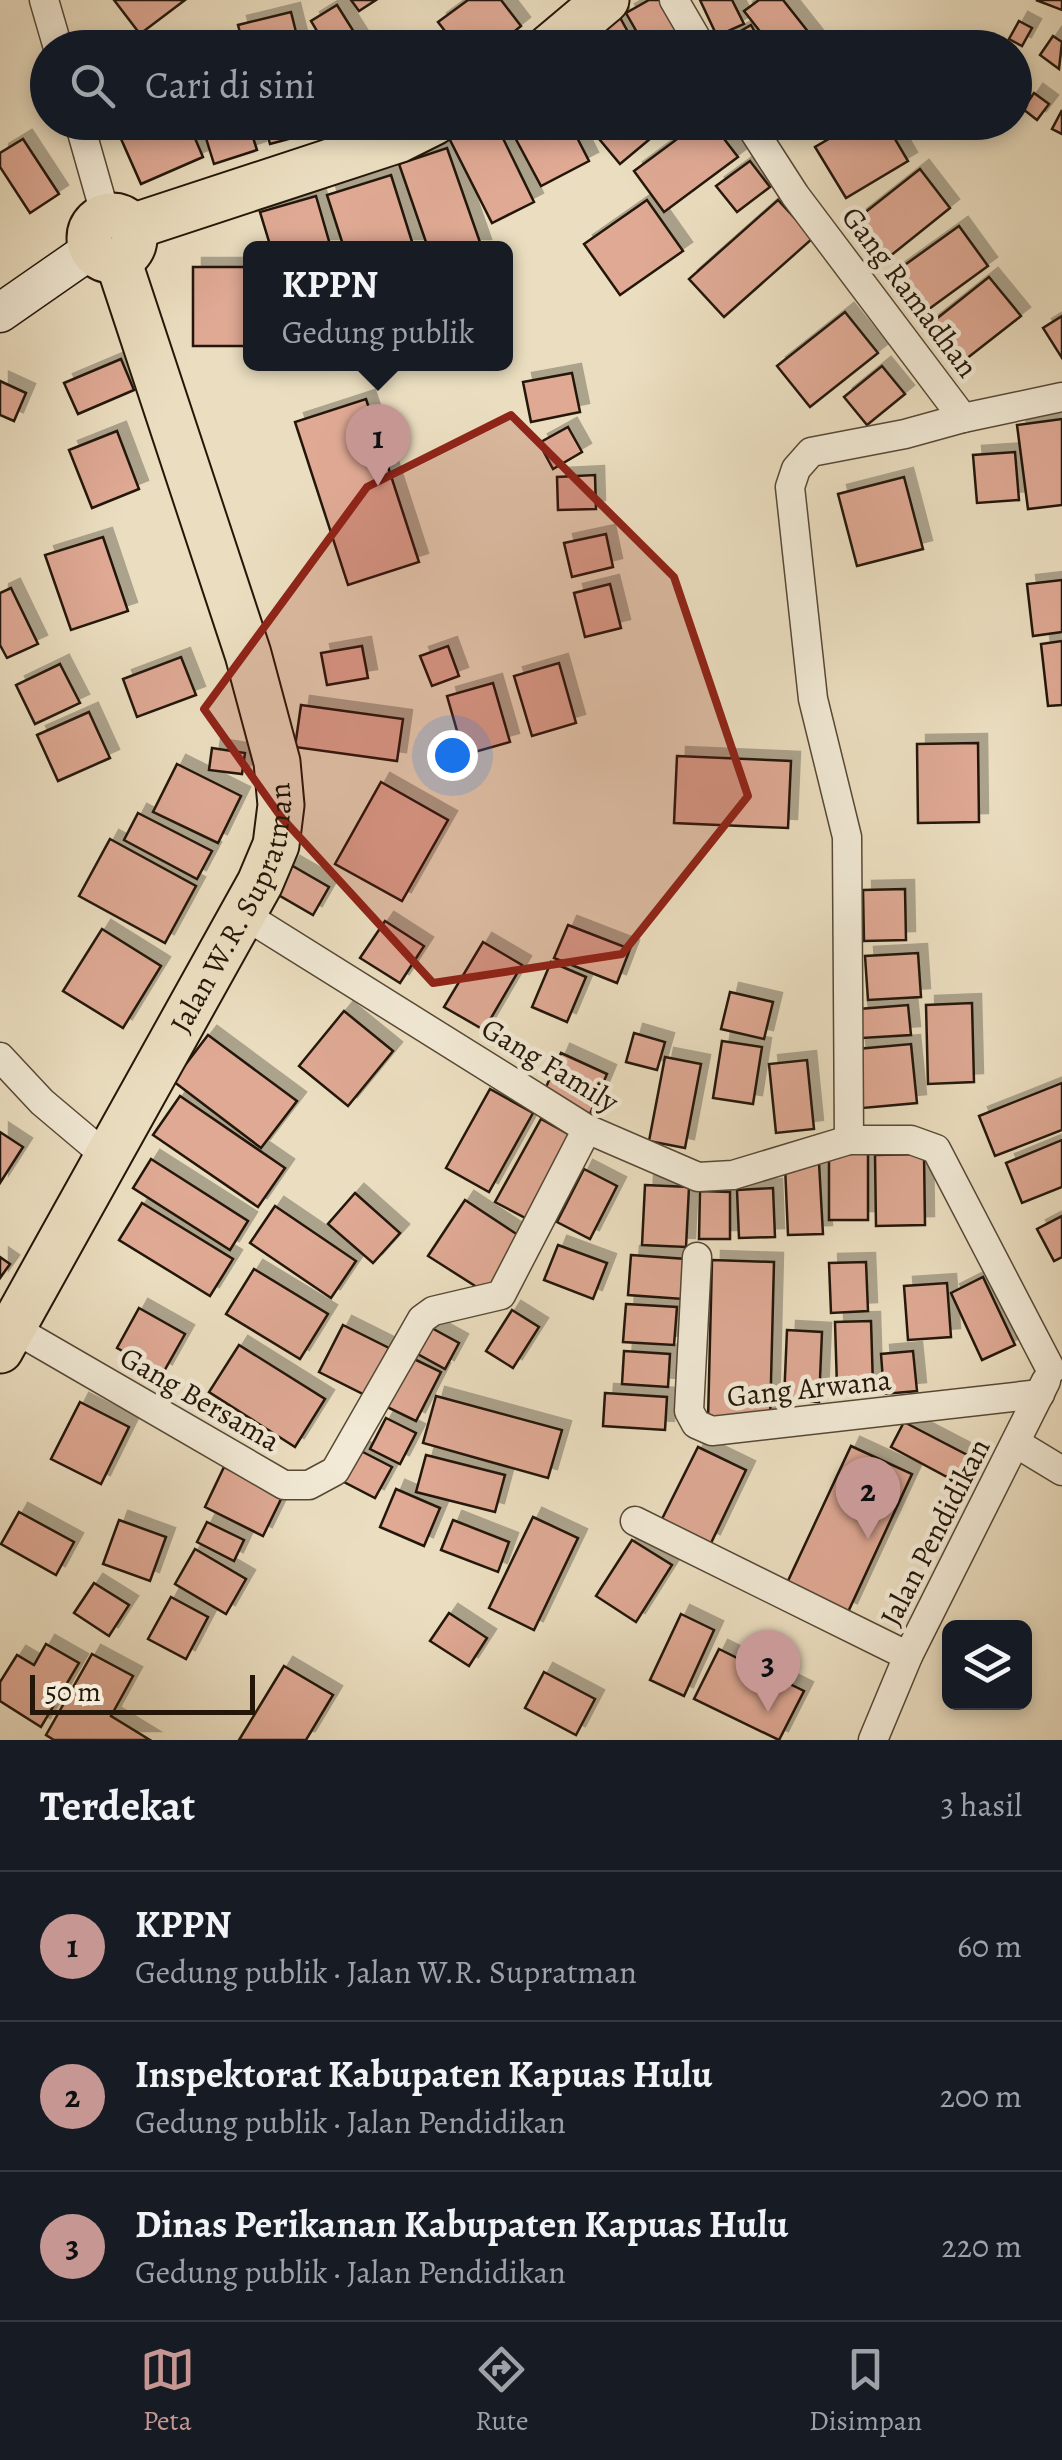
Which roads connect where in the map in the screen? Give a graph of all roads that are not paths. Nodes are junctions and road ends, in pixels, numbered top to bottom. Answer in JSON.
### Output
{"nodes":[{"id":1,"x":44,"y":0,"type":"edge"},
{"id":2,"x":606,"y":0,"type":"edge"},
{"id":3,"x":674,"y":0,"type":"edge"},
{"id":4,"x":53,"y":30,"type":"edge"},
{"id":5,"x":570,"y":30,"type":"edge"},
{"id":6,"x":692,"y":30,"type":"edge"},
{"id":7,"x":84,"y":140,"type":"edge"},
{"id":8,"x":397,"y":140,"type":"edge"},
{"id":9,"x":760,"y":140,"type":"edge"},
{"id":10,"x":112,"y":238,"type":"junction"},
{"id":11,"x":0,"y":313,"type":"edge"},
{"id":12,"x":1062,"y":396,"type":"edge"},
{"id":13,"x":963,"y":418,"type":"junction"},
{"id":14,"x":243,"y":914,"type":"junction"},
{"id":15,"x":0,"y":1057,"type":"edge"},
{"id":16,"x":587,"y":1129,"type":"junction"},
{"id":17,"x":849,"y":1140,"type":"junction"},
{"id":18,"x":106,"y":1156,"type":"junction"},
{"id":19,"x":697,"y":1257,"type":"dead end"},
{"id":20,"x":6,"y":1339,"type":"edge"},
{"id":21,"x":1051,"y":1374,"type":"edge"},
{"id":22,"x":1016,"y":1444,"type":"junction"},
{"id":23,"x":1062,"y":1471,"type":"edge"},
{"id":24,"x":634,"y":1521,"type":"dead end"},
{"id":25,"x":908,"y":1656,"type":"junction"},
{"id":26,"x":872,"y":1740,"type":"edge"}],
"edges":[{"from":1,"to":4,"type":"street"},
{"from":2,"to":5,"type":"highway"},
{"from":3,"to":6,"type":"street"},
{"from":7,"to":10,"type":"street"},
{"from":8,"to":10,"type":"highway"},
{"from":9,"to":13,"type":"street","name":"Gang Ramadhan"},
{"from":10,"to":11,"type":"main road"},
{"from":10,"to":14,"type":"highway","name":"Jalan W.R. Supratman"},
{"from":12,"to":13,"type":"street","name":"Gang Ramadhan"},
{"from":13,"to":17,"type":"street"},
{"from":14,"to":16,"type":"street","name":"Gang Family"},
{"from":14,"to":18,"type":"highway","name":"Jalan W.R. Supratman"},
{"from":15,"to":18,"type":"street"},
{"from":16,"to":17,"type":"street","name":"Gang Family"},
{"from":16,"to":20,"type":"street","name":"Gang Bersama"},
{"from":17,"to":21,"type":"street","name":"Gang Family"},
{"from":18,"to":20,"type":"highway","name":"Jalan W.R. Supratman"},
{"from":19,"to":21,"type":"street","name":"Gang Arwana"},
{"from":21,"to":22,"type":"street","name":"Jalan Pendidikan"},
{"from":22,"to":23,"type":"street"},
{"from":22,"to":25,"type":"street","name":"Jalan Pendidikan"},
{"from":24,"to":25,"type":"street"},
{"from":25,"to":26,"type":"street","name":"Jalan Pendidikan"}]}
